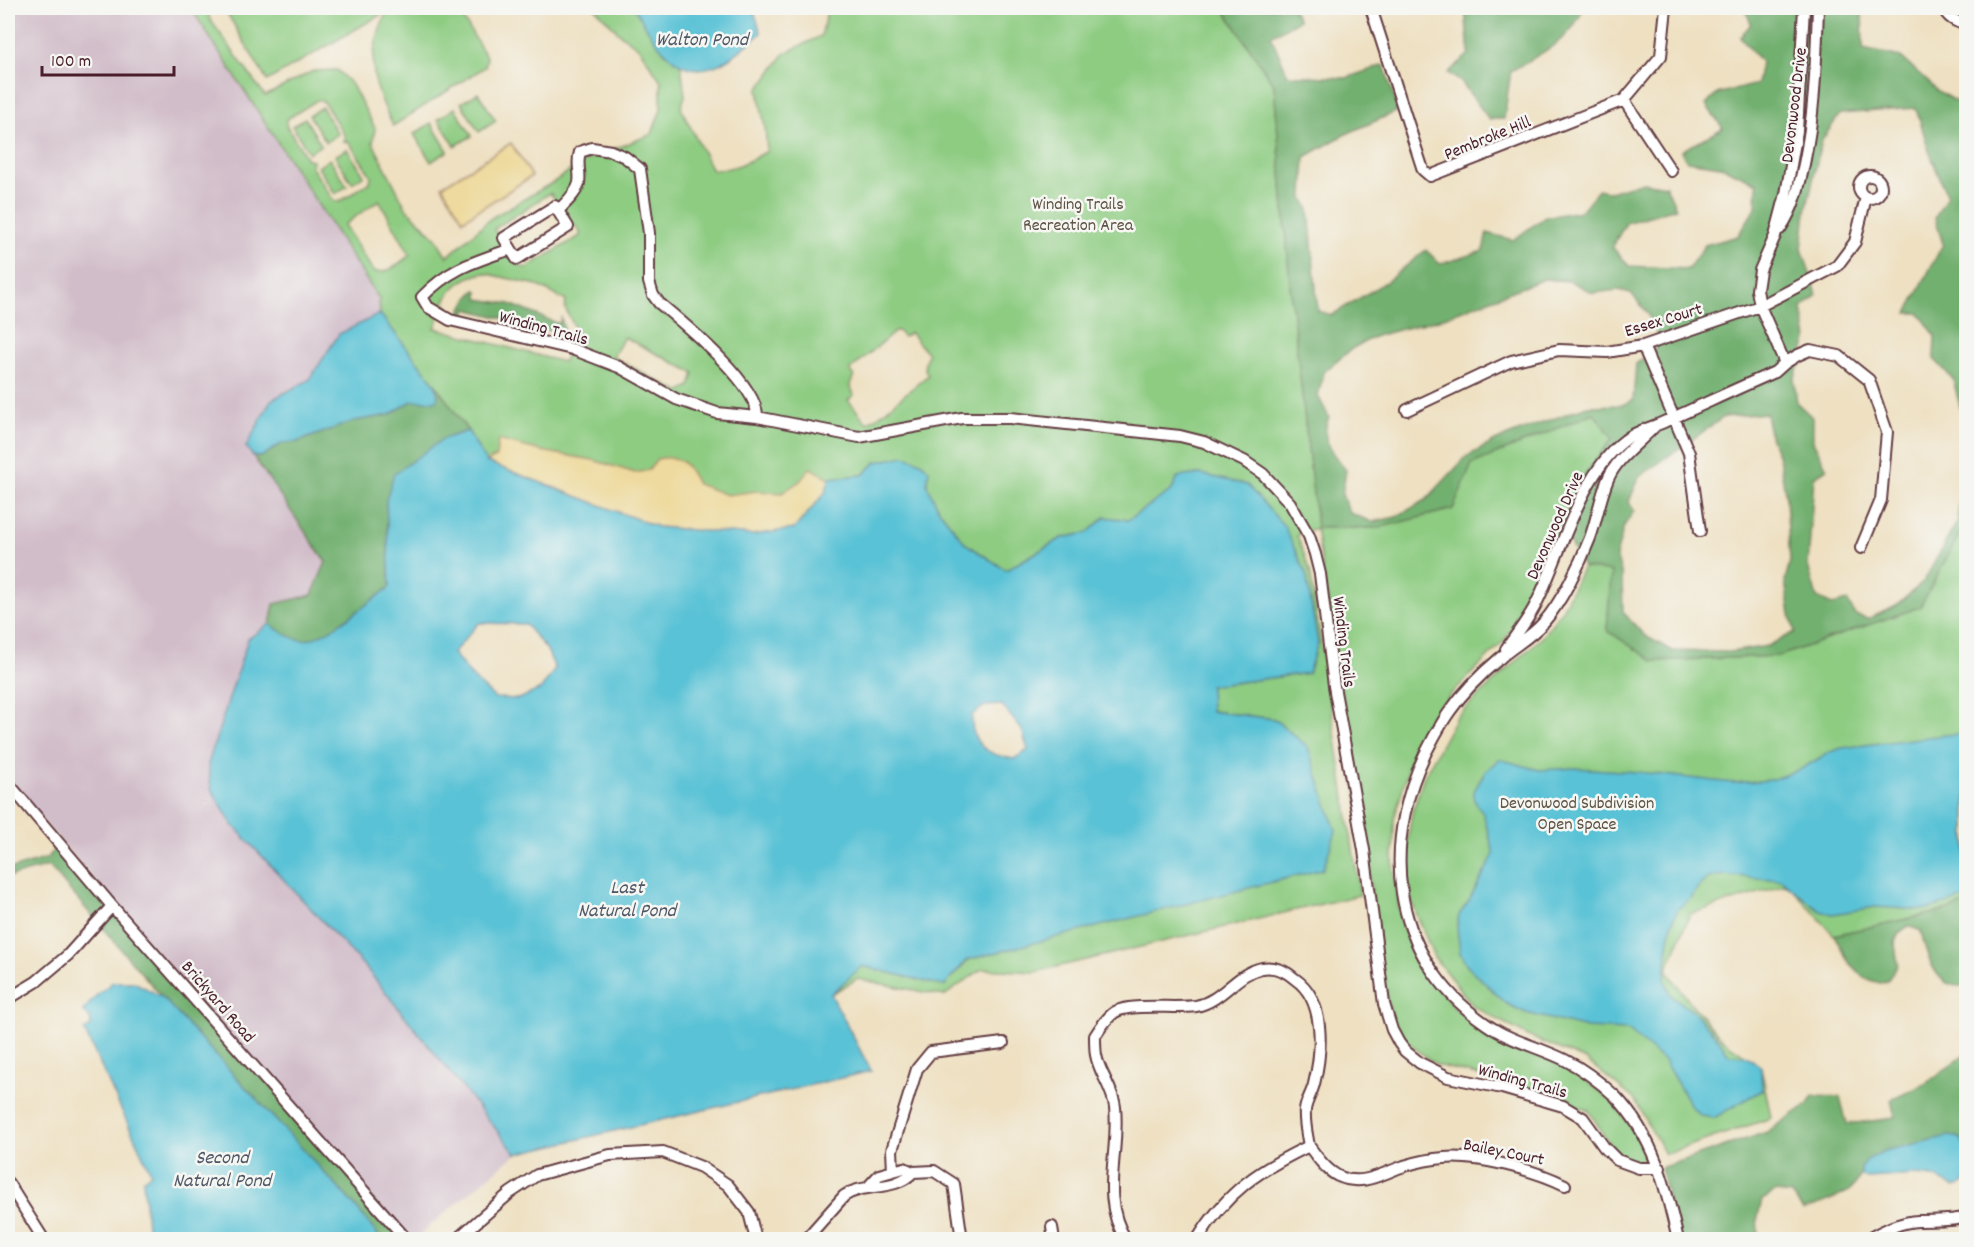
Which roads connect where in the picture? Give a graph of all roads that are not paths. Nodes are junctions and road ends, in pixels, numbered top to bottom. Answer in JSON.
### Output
{"nodes":[{"id":1,"x":1371,"y":8,"type":"edge"},
{"id":2,"x":1666,"y":8,"type":"edge"},
{"id":3,"x":1804,"y":8,"type":"edge"},
{"id":4,"x":1818,"y":8,"type":"edge"},
{"id":5,"x":1944,"y":8,"type":"edge"},
{"id":6,"x":1966,"y":24,"type":"edge"},
{"id":7,"x":1624,"y":100,"type":"junction"},
{"id":8,"x":1671,"y":171,"type":"dead end"},
{"id":9,"x":1866,"y":197,"type":"dead end"},
{"id":10,"x":558,"y":211,"type":"junction"},
{"id":11,"x":1775,"y":236,"type":"junction"},
{"id":12,"x":511,"y":249,"type":"junction"},
{"id":13,"x":1760,"y":306,"type":"junction"},
{"id":14,"x":1643,"y":346,"type":"junction"},
{"id":15,"x":1785,"y":363,"type":"junction"},
{"id":16,"x":1407,"y":410,"type":"dead end"},
{"id":17,"x":757,"y":417,"type":"junction"},
{"id":18,"x":1673,"y":418,"type":"junction"},
{"id":19,"x":1655,"y":426,"type":"junction"},
{"id":20,"x":1700,"y":531,"type":"dead end"},
{"id":21,"x":1861,"y":548,"type":"dead end"},
{"id":22,"x":1501,"y":657,"type":"junction"},
{"id":23,"x":8,"y":783,"type":"edge"},
{"id":24,"x":112,"y":906,"type":"junction"},
{"id":25,"x":8,"y":999,"type":"edge"},
{"id":26,"x":1003,"y":1043,"type":"dead end"},
{"id":27,"x":1309,"y":1146,"type":"junction"},
{"id":28,"x":1660,"y":1168,"type":"junction"},
{"id":29,"x":893,"y":1171,"type":"junction"},
{"id":30,"x":913,"y":1172,"type":"junction"},
{"id":31,"x":8,"y":1183,"type":"edge"},
{"id":32,"x":1565,"y":1185,"type":"dead end"},
{"id":33,"x":869,"y":1186,"type":"junction"},
{"id":34,"x":1966,"y":1217,"type":"edge"},
{"id":35,"x":1052,"y":1227,"type":"dead end"},
{"id":36,"x":44,"y":1239,"type":"edge"},
{"id":37,"x":407,"y":1239,"type":"edge"},
{"id":38,"x":456,"y":1239,"type":"edge"},
{"id":39,"x":756,"y":1239,"type":"edge"},
{"id":40,"x":805,"y":1239,"type":"edge"},
{"id":41,"x":962,"y":1239,"type":"edge"},
{"id":42,"x":1054,"y":1239,"type":"edge"},
{"id":43,"x":1126,"y":1239,"type":"edge"},
{"id":44,"x":1197,"y":1239,"type":"edge"},
{"id":45,"x":1678,"y":1239,"type":"edge"},
{"id":46,"x":1868,"y":1239,"type":"edge"}],
"edges":[{"from":1,"to":7,"type":"street","name":"Pembroke Hill"},
{"from":2,"to":7,"type":"street","name":"Pembroke Hill"},
{"from":3,"to":11,"type":"street","name":"Devonwood Drive"},
{"from":4,"to":11,"type":"street","name":"Devonwood Drive"},
{"from":5,"to":6,"type":"street"},
{"from":7,"to":8,"type":"street"},
{"from":9,"to":13,"type":"street","name":"Essex Court"},
{"from":10,"to":12,"type":"street"},
{"from":10,"to":12,"type":"street","name":"Winding Trails"},
{"from":10,"to":17,"type":"street"},
{"from":11,"to":13,"type":"street","name":"Devonwood Drive"},
{"from":12,"to":17,"type":"street","name":"Winding Trails"},
{"from":13,"to":14,"type":"street","name":"Essex Court"},
{"from":13,"to":15,"type":"street","name":"Devonwood Drive"},
{"from":14,"to":16,"type":"street","name":"Essex Court"},
{"from":14,"to":18,"type":"street"},
{"from":15,"to":18,"type":"street","name":"Devonwood Drive"},
{"from":15,"to":21,"type":"street"},
{"from":17,"to":28,"type":"street","name":"Winding Trails"},
{"from":18,"to":19,"type":"street","name":"Devonwood Drive"},
{"from":18,"to":20,"type":"street"},
{"from":19,"to":22,"type":"street","name":"Devonwood Drive"},
{"from":19,"to":22,"type":"street","name":"Devonwood Drive"},
{"from":22,"to":28,"type":"street","name":"Devonwood Drive"},
{"from":23,"to":24,"type":"street","name":"Brickyard Road"},
{"from":24,"to":25,"type":"street"},
{"from":24,"to":37,"type":"street","name":"Brickyard Road"},
{"from":26,"to":29,"type":"street"},
{"from":27,"to":32,"type":"street","name":"Bailey Court"},
{"from":27,"to":43,"type":"street"},
{"from":27,"to":44,"type":"street"},
{"from":28,"to":45,"type":"street","name":"Devonwood Drive"},
{"from":29,"to":30,"type":"street"},
{"from":29,"to":33,"type":"street"},
{"from":30,"to":33,"type":"street"},
{"from":30,"to":41,"type":"street"},
{"from":31,"to":36,"type":"street"},
{"from":33,"to":40,"type":"street"},
{"from":34,"to":46,"type":"street"},
{"from":35,"to":42,"type":"street"},
{"from":38,"to":39,"type":"street"}]}
